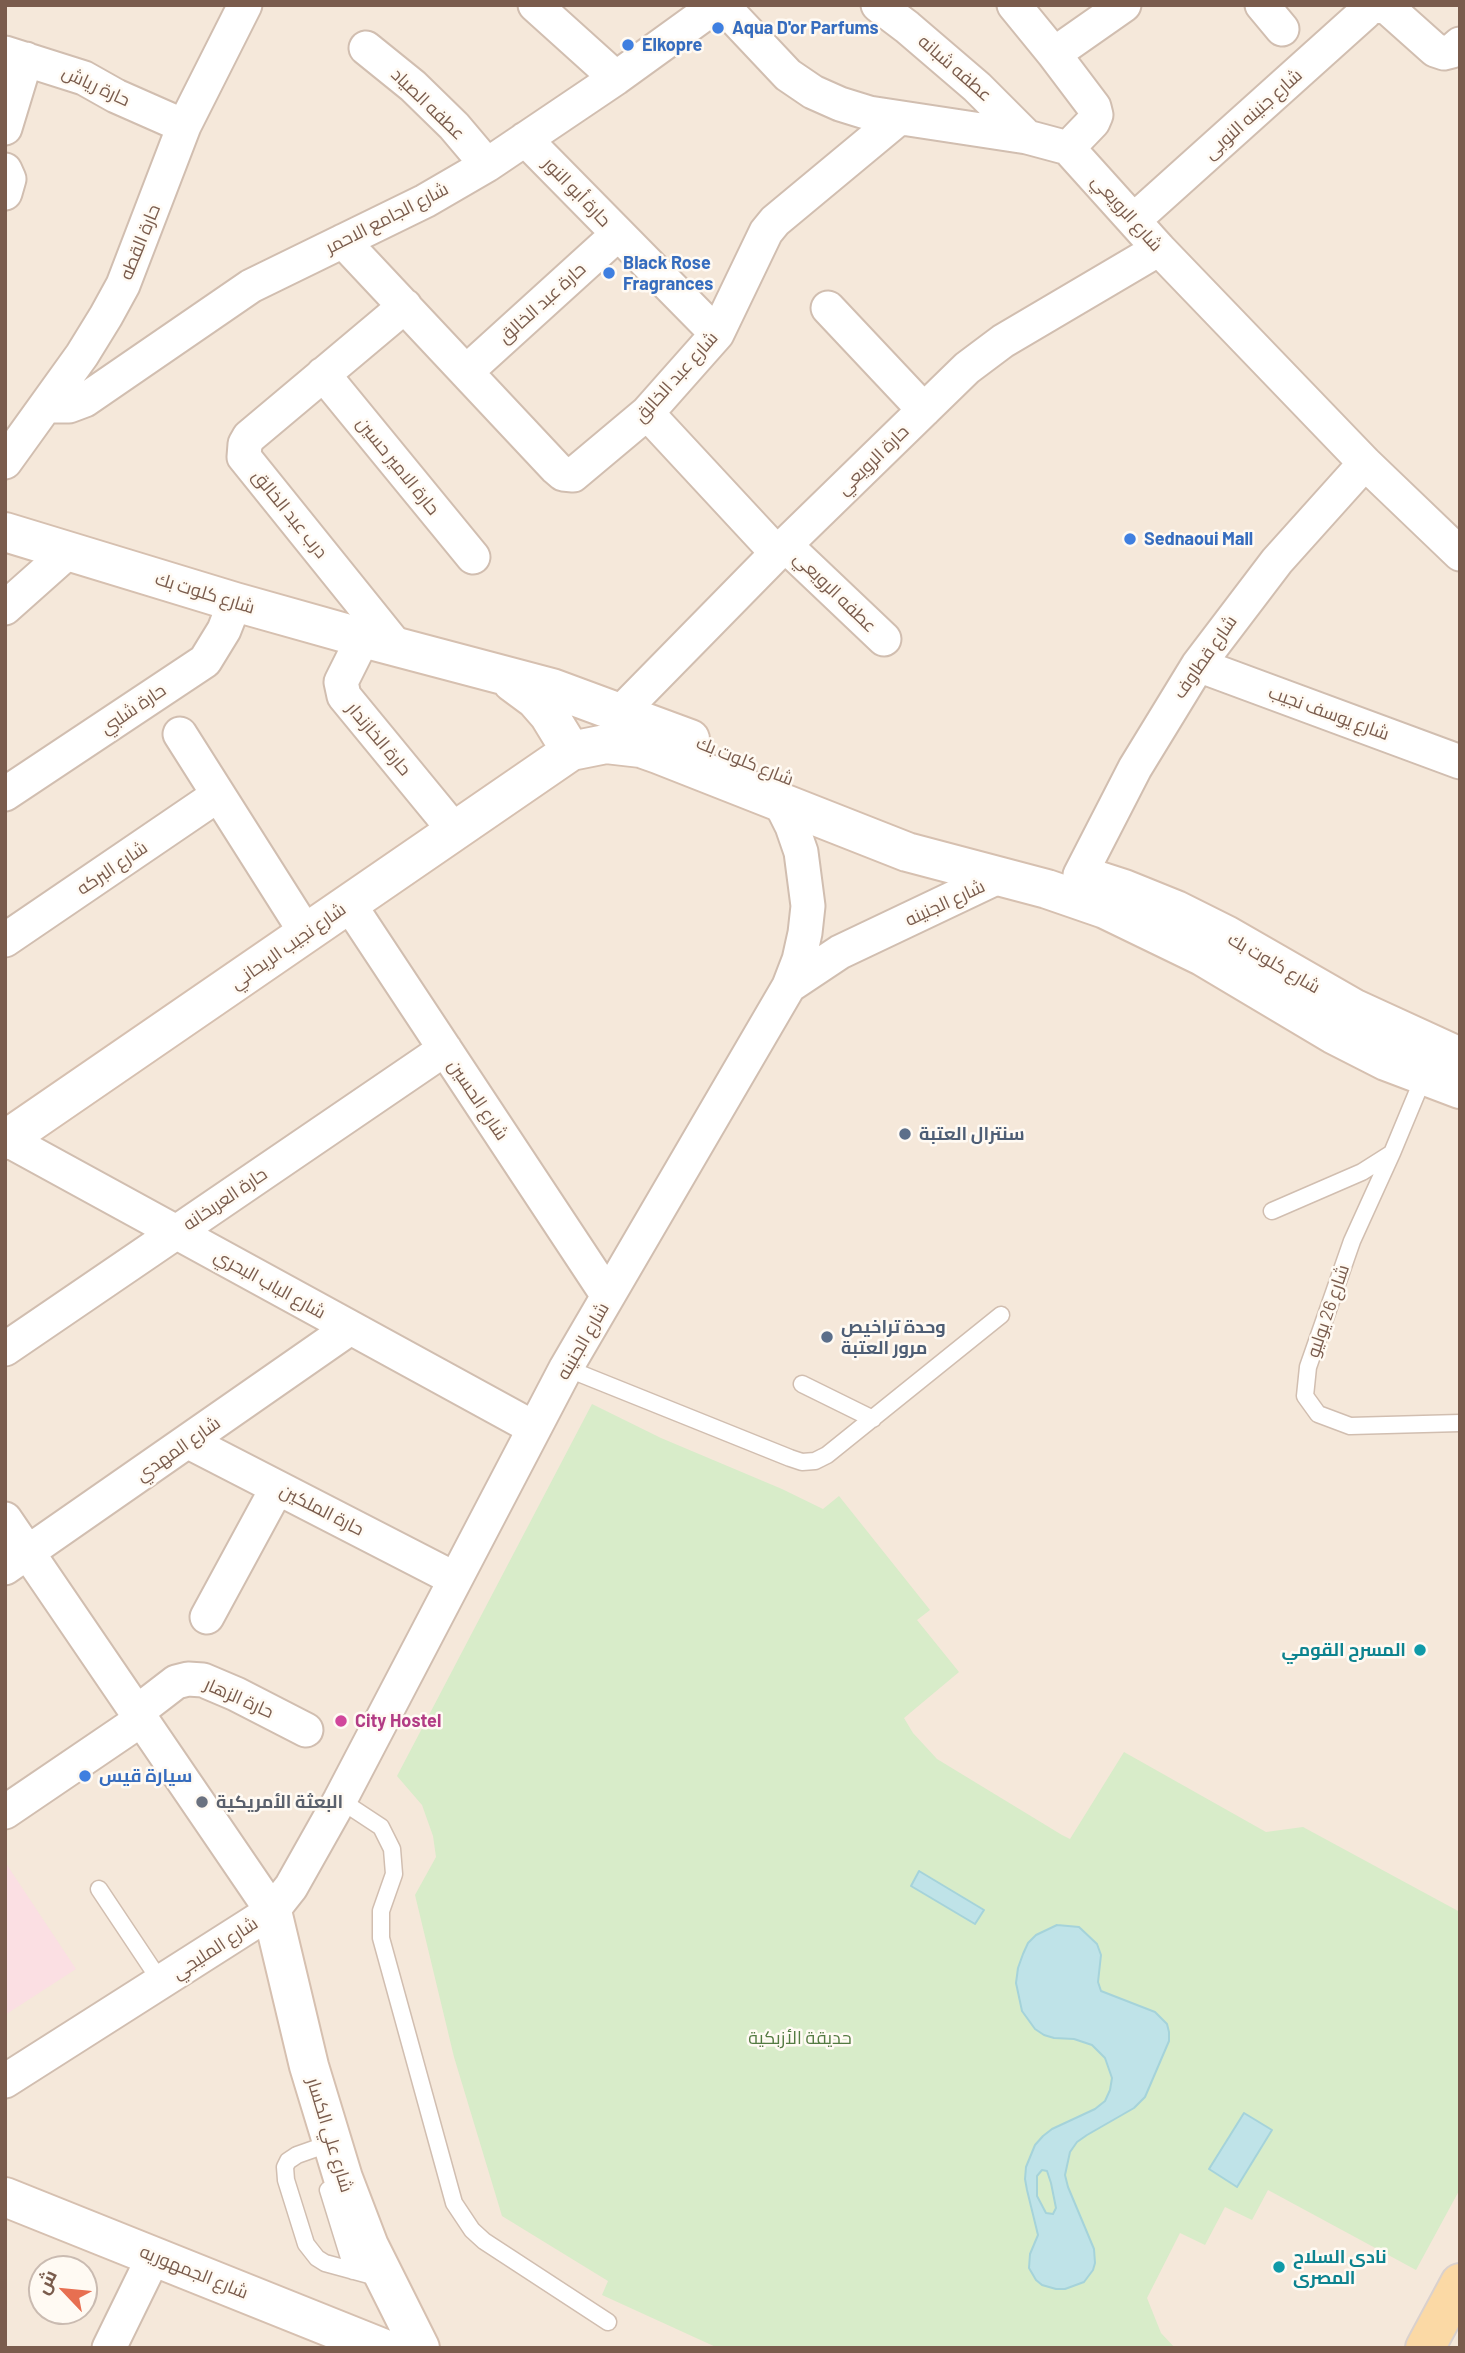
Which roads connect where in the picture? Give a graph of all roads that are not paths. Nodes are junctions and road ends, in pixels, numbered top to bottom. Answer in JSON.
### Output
{"nodes":[{"id":1,"x":535,"y":5,"type":"edge"},
{"id":2,"x":720,"y":5,"type":"edge"},
{"id":3,"x":878,"y":5,"type":"edge"},
{"id":4,"x":1013,"y":5,"type":"edge"},
{"id":5,"x":1124,"y":5,"type":"edge"},
{"id":6,"x":240,"y":7,"type":"edge"},
{"id":7,"x":1460,"y":44,"type":"edge"},
{"id":8,"x":366,"y":48,"type":"dead end"},
{"id":9,"x":1054,"y":54,"type":"junction"},
{"id":10,"x":16,"y":56,"type":"edge"},
{"id":11,"x":617,"y":78,"type":"junction"},
{"id":12,"x":899,"y":118,"type":"junction"},
{"id":13,"x":184,"y":126,"type":"junction"},
{"id":14,"x":5,"y":128,"type":"edge"},
{"id":15,"x":1027,"y":137,"type":"junction"},
{"id":16,"x":525,"y":139,"type":"junction"},
{"id":17,"x":1068,"y":149,"type":"junction"},
{"id":18,"x":487,"y":165,"type":"junction"},
{"id":19,"x":5,"y":170,"type":"edge"},
{"id":20,"x":5,"y":193,"type":"edge"},
{"id":21,"x":1134,"y":220,"type":"junction"},
{"id":22,"x":618,"y":234,"type":"junction"},
{"id":23,"x":343,"y":241,"type":"junction"},
{"id":24,"x":1159,"y":249,"type":"junction"},
{"id":25,"x":405,"y":306,"type":"junction"},
{"id":26,"x":828,"y":308,"type":"dead end"},
{"id":27,"x":716,"y":334,"type":"junction"},
{"id":28,"x":466,"y":372,"type":"junction"},
{"id":29,"x":323,"y":374,"type":"junction"},
{"id":30,"x":46,"y":406,"type":"junction"},
{"id":31,"x":924,"y":410,"type":"junction"},
{"id":32,"x":647,"y":413,"type":"junction"},
{"id":33,"x":6,"y":459,"type":"edge"},
{"id":34,"x":1365,"y":463,"type":"junction"},
{"id":35,"x":5,"y":532,"type":"edge"},
{"id":36,"x":781,"y":549,"type":"junction"},
{"id":37,"x":69,"y":551,"type":"junction"},
{"id":38,"x":1460,"y":554,"type":"edge"},
{"id":39,"x":473,"y":557,"type":"dead end"},
{"id":40,"x":235,"y":602,"type":"junction"},
{"id":41,"x":5,"y":608,"type":"edge"},
{"id":42,"x":884,"y":639,"type":"dead end"},
{"id":43,"x":380,"y":643,"type":"junction"},
{"id":44,"x":1198,"y":665,"type":"junction"},
{"id":45,"x":500,"y":674,"type":"junction"},
{"id":46,"x":621,"y":712,"type":"junction"},
{"id":47,"x":180,"y":734,"type":"dead end"},
{"id":48,"x":571,"y":751,"type":"junction"},
{"id":49,"x":1460,"y":762,"type":"edge"},
{"id":50,"x":5,"y":794,"type":"edge"},
{"id":51,"x":218,"y":795,"type":"junction"},
{"id":52,"x":780,"y":802,"type":"junction"},
{"id":53,"x":455,"y":831,"type":"junction"},
{"id":54,"x":1003,"y":865,"type":"junction"},
{"id":55,"x":1080,"y":875,"type":"junction"},
{"id":56,"x":349,"y":904,"type":"junction"},
{"id":57,"x":306,"y":933,"type":"junction"},
{"id":58,"x":5,"y":940,"type":"edge"},
{"id":59,"x":789,"y":986,"type":"junction"},
{"id":60,"x":445,"y":1049,"type":"junction"},
{"id":61,"x":1460,"y":1057,"type":"edge"},
{"id":62,"x":1424,"y":1076,"type":"junction"},
{"id":63,"x":1460,"y":1089,"type":"edge"},
{"id":64,"x":6,"y":1140,"type":"edge"},
{"id":65,"x":1392,"y":1153,"type":"junction"},
{"id":66,"x":1272,"y":1211,"type":"dead end"},
{"id":67,"x":176,"y":1232,"type":"junction"},
{"id":68,"x":608,"y":1296,"type":"junction"},
{"id":69,"x":1001,"y":1315,"type":"dead end"},
{"id":70,"x":350,"y":1328,"type":"junction"},
{"id":71,"x":5,"y":1349,"type":"edge"},
{"id":72,"x":566,"y":1368,"type":"junction"},
{"id":73,"x":802,"y":1384,"type":"dead end"},
{"id":74,"x":873,"y":1419,"type":"junction"},
{"id":75,"x":1460,"y":1423,"type":"edge"},
{"id":76,"x":534,"y":1429,"type":"junction"},
{"id":77,"x":189,"y":1442,"type":"junction"},
{"id":78,"x":277,"y":1488,"type":"junction"},
{"id":79,"x":5,"y":1519,"type":"edge"},
{"id":80,"x":17,"y":1560,"type":"edge"},
{"id":81,"x":455,"y":1579,"type":"junction"},
{"id":82,"x":207,"y":1617,"type":"dead end"},
{"id":83,"x":140,"y":1715,"type":"junction"},
{"id":84,"x":306,"y":1730,"type":"dead end"},
{"id":85,"x":340,"y":1800,"type":"junction"},
{"id":86,"x":5,"y":1812,"type":"edge"},
{"id":87,"x":99,"y":1889,"type":"dead end"},
{"id":88,"x":272,"y":1910,"type":"junction"},
{"id":89,"x":161,"y":1982,"type":"junction"},
{"id":90,"x":5,"y":2081,"type":"edge"},
{"id":91,"x":322,"y":2156,"type":"junction"},
{"id":92,"x":5,"y":2197,"type":"edge"},
{"id":93,"x":154,"y":2256,"type":"junction"},
{"id":94,"x":369,"y":2275,"type":"junction"},
{"id":95,"x":1460,"y":2283,"type":"edge"},
{"id":96,"x":608,"y":2322,"type":"dead end"},
{"id":97,"x":109,"y":2348,"type":"edge"},
{"id":98,"x":382,"y":2348,"type":"edge"},
{"id":99,"x":419,"y":2348,"type":"edge"},
{"id":100,"x":1425,"y":2348,"type":"edge"}],
"edges":[{"from":1,"to":11,"type":"street"},
{"from":2,"to":11,"type":"street","name":"شارع الجامع الاحمر"},
{"from":2,"to":12,"type":"street"},
{"from":3,"to":15,"type":"street","name":"عطفه شبانه"},
{"from":4,"to":9,"type":"street"},
{"from":5,"to":9,"type":"street"},
{"from":6,"to":13,"type":"street","name":"حارة القطه"},
{"from":7,"to":21,"type":"street","name":"شارع جنينه النوبى"},
{"from":8,"to":18,"type":"street","name":"عطفه الصياد"},
{"from":9,"to":17,"type":"street"},
{"from":10,"to":13,"type":"street","name":"حارة رياش"},
{"from":10,"to":14,"type":"street"},
{"from":11,"to":16,"type":"street","name":"شارع الجامع الاحمر"},
{"from":12,"to":15,"type":"street"},
{"from":12,"to":27,"type":"street","name":"شارع عبد الخالق"},
{"from":13,"to":30,"type":"street","name":"حارة القطه"},
{"from":15,"to":17,"type":"street"},
{"from":16,"to":18,"type":"street","name":"شارع الجامع الاحمر"},
{"from":16,"to":22,"type":"street","name":"حارة أبو النور"},
{"from":17,"to":21,"type":"street","name":"شارع الرويعي"},
{"from":18,"to":23,"type":"street","name":"شارع الجامع الاحمر"},
{"from":19,"to":20,"type":"street"},
{"from":21,"to":24,"type":"street","name":"شارع الرويعي"},
{"from":22,"to":27,"type":"street","name":"حارة أبو النور"},
{"from":22,"to":28,"type":"street","name":"حارة عبد الخالق"},
{"from":23,"to":25,"type":"street","name":"شارع عبد الخالق"},
{"from":23,"to":30,"type":"street","name":"شارع الجامع الاحمر"},
{"from":24,"to":31,"type":"street","name":"حارة الرويعي"},
{"from":24,"to":34,"type":"street","name":"شارع الرويعي"},
{"from":25,"to":28,"type":"street","name":"شارع عبد الخالق"},
{"from":25,"to":29,"type":"street","name":"درب عبد الخالق"},
{"from":26,"to":31,"type":"street"},
{"from":27,"to":32,"type":"street","name":"شارع عبد الخالق"},
{"from":28,"to":32,"type":"street","name":"شارع عبد الخالق"},
{"from":29,"to":39,"type":"street","name":"حارة الامير حسين"},
{"from":29,"to":43,"type":"street","name":"درب عبد الخالق"},
{"from":30,"to":33,"type":"street","name":"حارة القطه"},
{"from":31,"to":36,"type":"street","name":"حارة الرويعي"},
{"from":32,"to":36,"type":"street","name":"عطفه الرويعي"},
{"from":34,"to":38,"type":"street","name":"شارع الرويعي"},
{"from":34,"to":44,"type":"street","name":"شارع قطاوف"},
{"from":35,"to":37,"type":"street","name":"شارع كلوت بك"},
{"from":36,"to":42,"type":"street","name":"عطفه الرويعي"},
{"from":36,"to":46,"type":"street","name":"حارة الرويعي"},
{"from":37,"to":40,"type":"street","name":"شارع كلوت بك"},
{"from":37,"to":41,"type":"street"},
{"from":40,"to":43,"type":"street","name":"شارع كلوت بك"},
{"from":40,"to":50,"type":"street","name":"حارة شلبي"},
{"from":43,"to":45,"type":"street","name":"شارع كلوت بك"},
{"from":43,"to":53,"type":"street","name":"حارة الخازندار"},
{"from":44,"to":49,"type":"street","name":"شارع يوسف نجيب"},
{"from":44,"to":55,"type":"street","name":"شارع قطاوف"},
{"from":45,"to":46,"type":"street","name":"شارع كلوت بك"},
{"from":45,"to":48,"type":"street"},
{"from":46,"to":54,"type":"street","name":"شارع كلوت بك"},
{"from":47,"to":51,"type":"street"},
{"from":48,"to":52,"type":"street","name":"شارع كلوت بك"},
{"from":48,"to":53,"type":"street","name":"شارع نجيب الريحاني"},
{"from":51,"to":57,"type":"street"},
{"from":51,"to":58,"type":"street","name":"شارع البركه"},
{"from":52,"to":54,"type":"street","name":"شارع كلوت بك"},
{"from":52,"to":59,"type":"street"},
{"from":53,"to":56,"type":"street","name":"شارع نجيب الريحاني"},
{"from":54,"to":55,"type":"street","name":"شارع كلوت بك"},
{"from":54,"to":59,"type":"street","name":"شارع الجنينه"},
{"from":54,"to":62,"type":"street","name":"شارع كلوت بك"},
{"from":55,"to":61,"type":"street","name":"شارع كلوت بك"},
{"from":56,"to":57,"type":"street","name":"شارع نجيب الريحاني"},
{"from":56,"to":60,"type":"street","name":"شارع الحسين"},
{"from":57,"to":64,"type":"street","name":"شارع نجيب الريحاني"},
{"from":59,"to":68,"type":"street","name":"شارع الجنينه"},
{"from":60,"to":67,"type":"street","name":"حارة العربخانه"},
{"from":60,"to":68,"type":"street","name":"شارع الحسين"},
{"from":62,"to":63,"type":"street","name":"شارع كلوت بك"},
{"from":62,"to":65,"type":"lane","name":"شارع 26 يوليو"},
{"from":64,"to":67,"type":"street","name":"شارع الباب البحري"},
{"from":65,"to":66,"type":"lane"},
{"from":65,"to":75,"type":"lane","name":"شارع 26 يوليو"},
{"from":67,"to":70,"type":"street","name":"شارع الباب البحري"},
{"from":67,"to":71,"type":"street","name":"حارة العربخانه"},
{"from":68,"to":72,"type":"street","name":"شارع الجنينه"},
{"from":69,"to":74,"type":"lane"},
{"from":70,"to":76,"type":"street","name":"شارع الباب البحري"},
{"from":70,"to":77,"type":"street","name":"شارع المهدي"},
{"from":72,"to":74,"type":"lane"},
{"from":72,"to":76,"type":"street","name":"شارع الجنينه"},
{"from":73,"to":74,"type":"lane"},
{"from":76,"to":81,"type":"street","name":"شارع الجنينه"},
{"from":77,"to":78,"type":"street","name":"حارة الملكين"},
{"from":77,"to":80,"type":"street","name":"شارع المهدي"},
{"from":78,"to":81,"type":"street","name":"حارة الملكين"},
{"from":78,"to":82,"type":"street"},
{"from":79,"to":80,"type":"street","name":"شارع المليجي"},
{"from":80,"to":83,"type":"street","name":"شارع المليجي"},
{"from":81,"to":85,"type":"street","name":"شارع الجنينه"},
{"from":83,"to":84,"type":"street","name":"حارة الزهار"},
{"from":83,"to":86,"type":"street","name":"حارة الزهار"},
{"from":83,"to":88,"type":"street","name":"شارع المليجي"},
{"from":85,"to":88,"type":"street","name":"شارع الجنينه"},
{"from":85,"to":96,"type":"lane"},
{"from":87,"to":89,"type":"lane"},
{"from":88,"to":89,"type":"street","name":"شارع المليجي"},
{"from":88,"to":91,"type":"street","name":"شارع علي الكسار"},
{"from":89,"to":90,"type":"street","name":"شارع المليجي"},
{"from":91,"to":94,"type":"street","name":"شارع علي الكسار"},
{"from":91,"to":94,"type":"lane"},
{"from":92,"to":93,"type":"street","name":"شارع الجمهوريه"},
{"from":93,"to":97,"type":"street"},
{"from":93,"to":98,"type":"street","name":"شارع الجمهوريه"},
{"from":94,"to":99,"type":"street","name":"شارع علي الكسار"},
{"from":95,"to":100,"type":"main road"}]}
